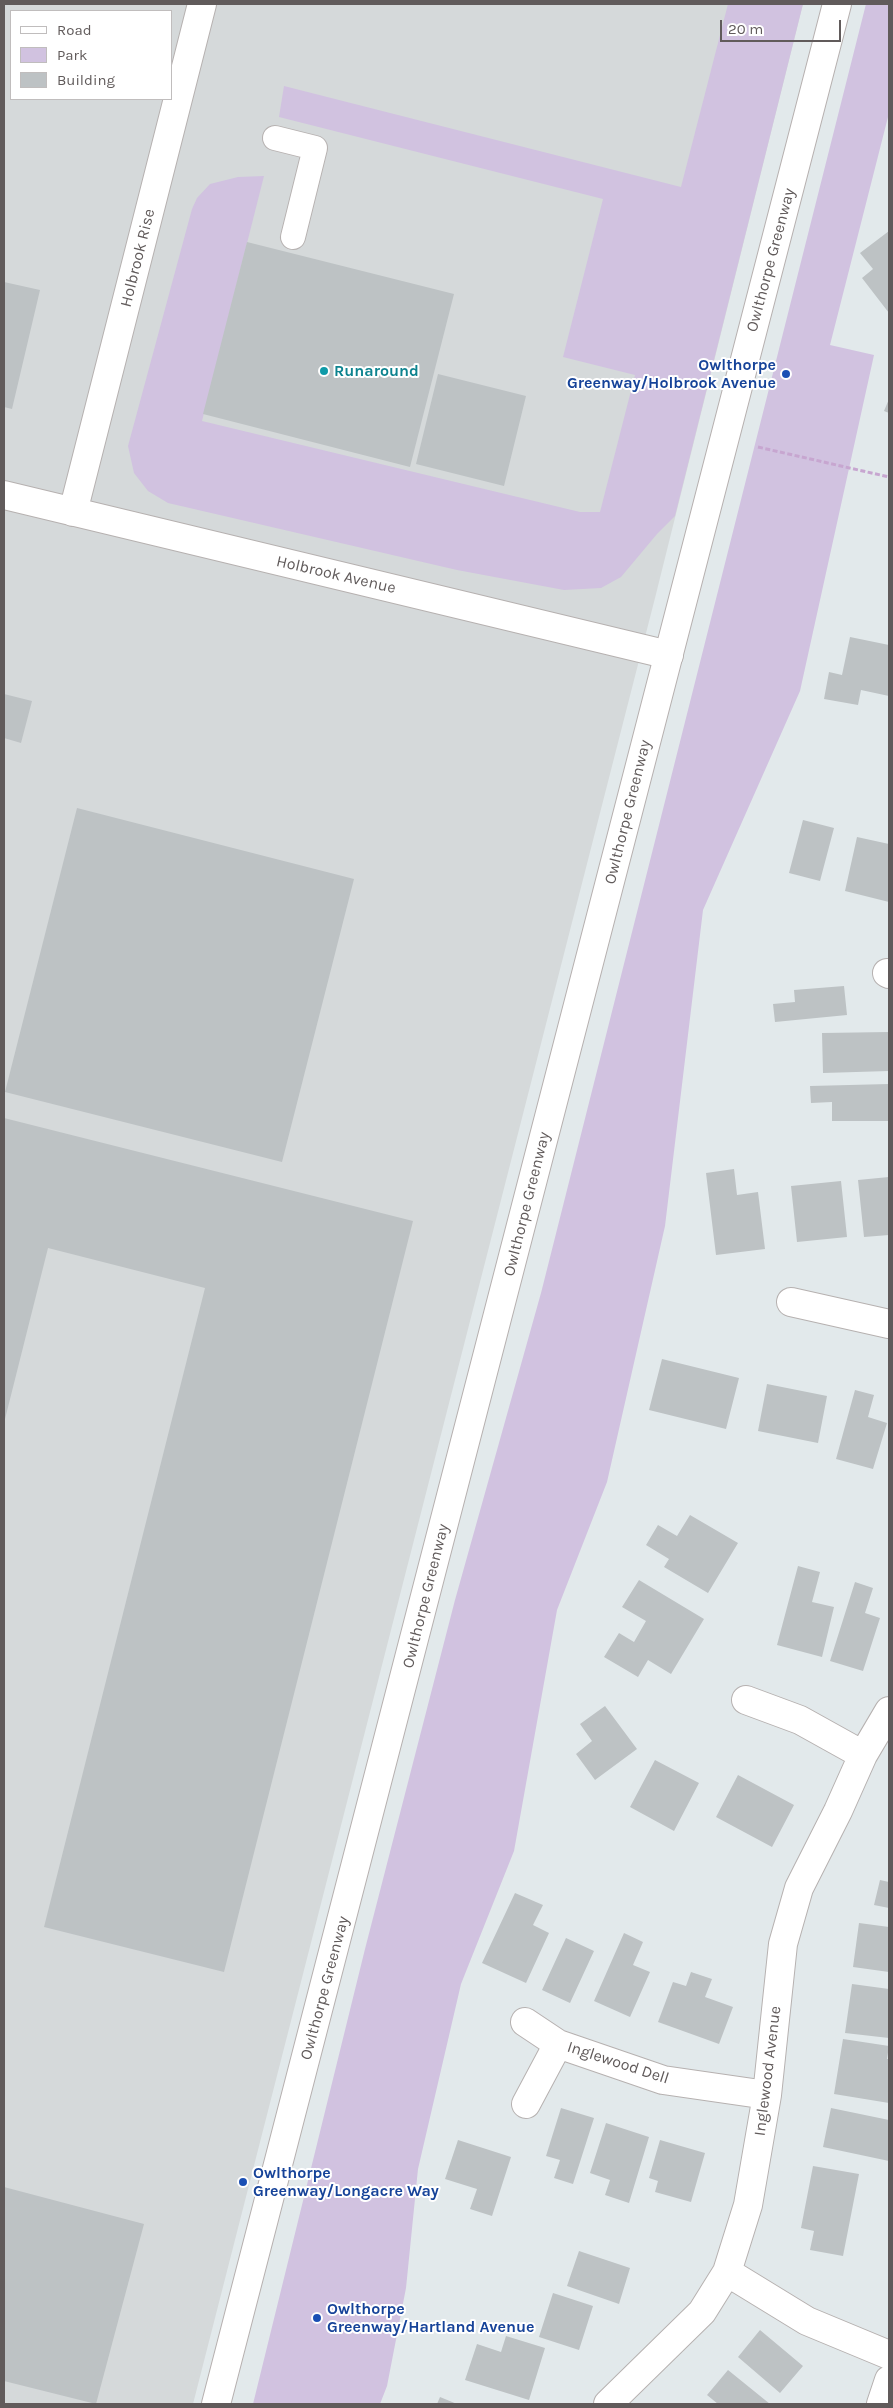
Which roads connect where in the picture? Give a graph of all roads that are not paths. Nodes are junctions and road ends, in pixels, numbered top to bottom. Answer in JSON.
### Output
{"nodes":[{"id":1,"x":202,"y":4,"type":"edge"},
{"id":2,"x":837,"y":4,"type":"edge"},
{"id":3,"x":275,"y":138,"type":"dead end"},
{"id":4,"x":292,"y":237,"type":"dead end"},
{"id":5,"x":4,"y":495,"type":"edge"},
{"id":6,"x":73,"y":512,"type":"junction"},
{"id":7,"x":669,"y":655,"type":"junction"},
{"id":8,"x":791,"y":1302,"type":"dead end"},
{"id":9,"x":889,"y":1324,"type":"edge"},
{"id":10,"x":746,"y":1700,"type":"dead end"},
{"id":11,"x":889,"y":1711,"type":"edge"},
{"id":12,"x":863,"y":1755,"type":"junction"},
{"id":13,"x":525,"y":2022,"type":"dead end"},
{"id":14,"x":558,"y":2044,"type":"junction"},
{"id":15,"x":767,"y":2095,"type":"junction"},
{"id":16,"x":526,"y":2104,"type":"dead end"},
{"id":17,"x":727,"y":2272,"type":"junction"},
{"id":18,"x":889,"y":2355,"type":"edge"},
{"id":19,"x":889,"y":2380,"type":"edge"},
{"id":20,"x":216,"y":2404,"type":"edge"},
{"id":21,"x":608,"y":2404,"type":"edge"},
{"id":22,"x":881,"y":2404,"type":"edge"}],
"edges":[{"from":1,"to":6,"type":"street","name":"Holbrook Rise"},
{"from":2,"to":7,"type":"street","name":"Owlthorpe Greenway"},
{"from":3,"to":4,"type":"lane"},
{"from":5,"to":6,"type":"street","name":"Holbrook Avenue"},
{"from":6,"to":7,"type":"street","name":"Holbrook Avenue"},
{"from":7,"to":20,"type":"street","name":"Owlthorpe Greenway"},
{"from":8,"to":9,"type":"street"},
{"from":10,"to":12,"type":"street"},
{"from":11,"to":12,"type":"street","name":"Inglewood Avenue"},
{"from":12,"to":15,"type":"street","name":"Inglewood Avenue"},
{"from":13,"to":14,"type":"street","name":"Inglewood Dell"},
{"from":14,"to":15,"type":"street","name":"Inglewood Dell"},
{"from":14,"to":16,"type":"street","name":"Inglewood Dell"},
{"from":15,"to":17,"type":"street","name":"Inglewood Avenue"},
{"from":17,"to":18,"type":"street"},
{"from":17,"to":21,"type":"street","name":"Inglewood Avenue"},
{"from":19,"to":22,"type":"street"}]}
